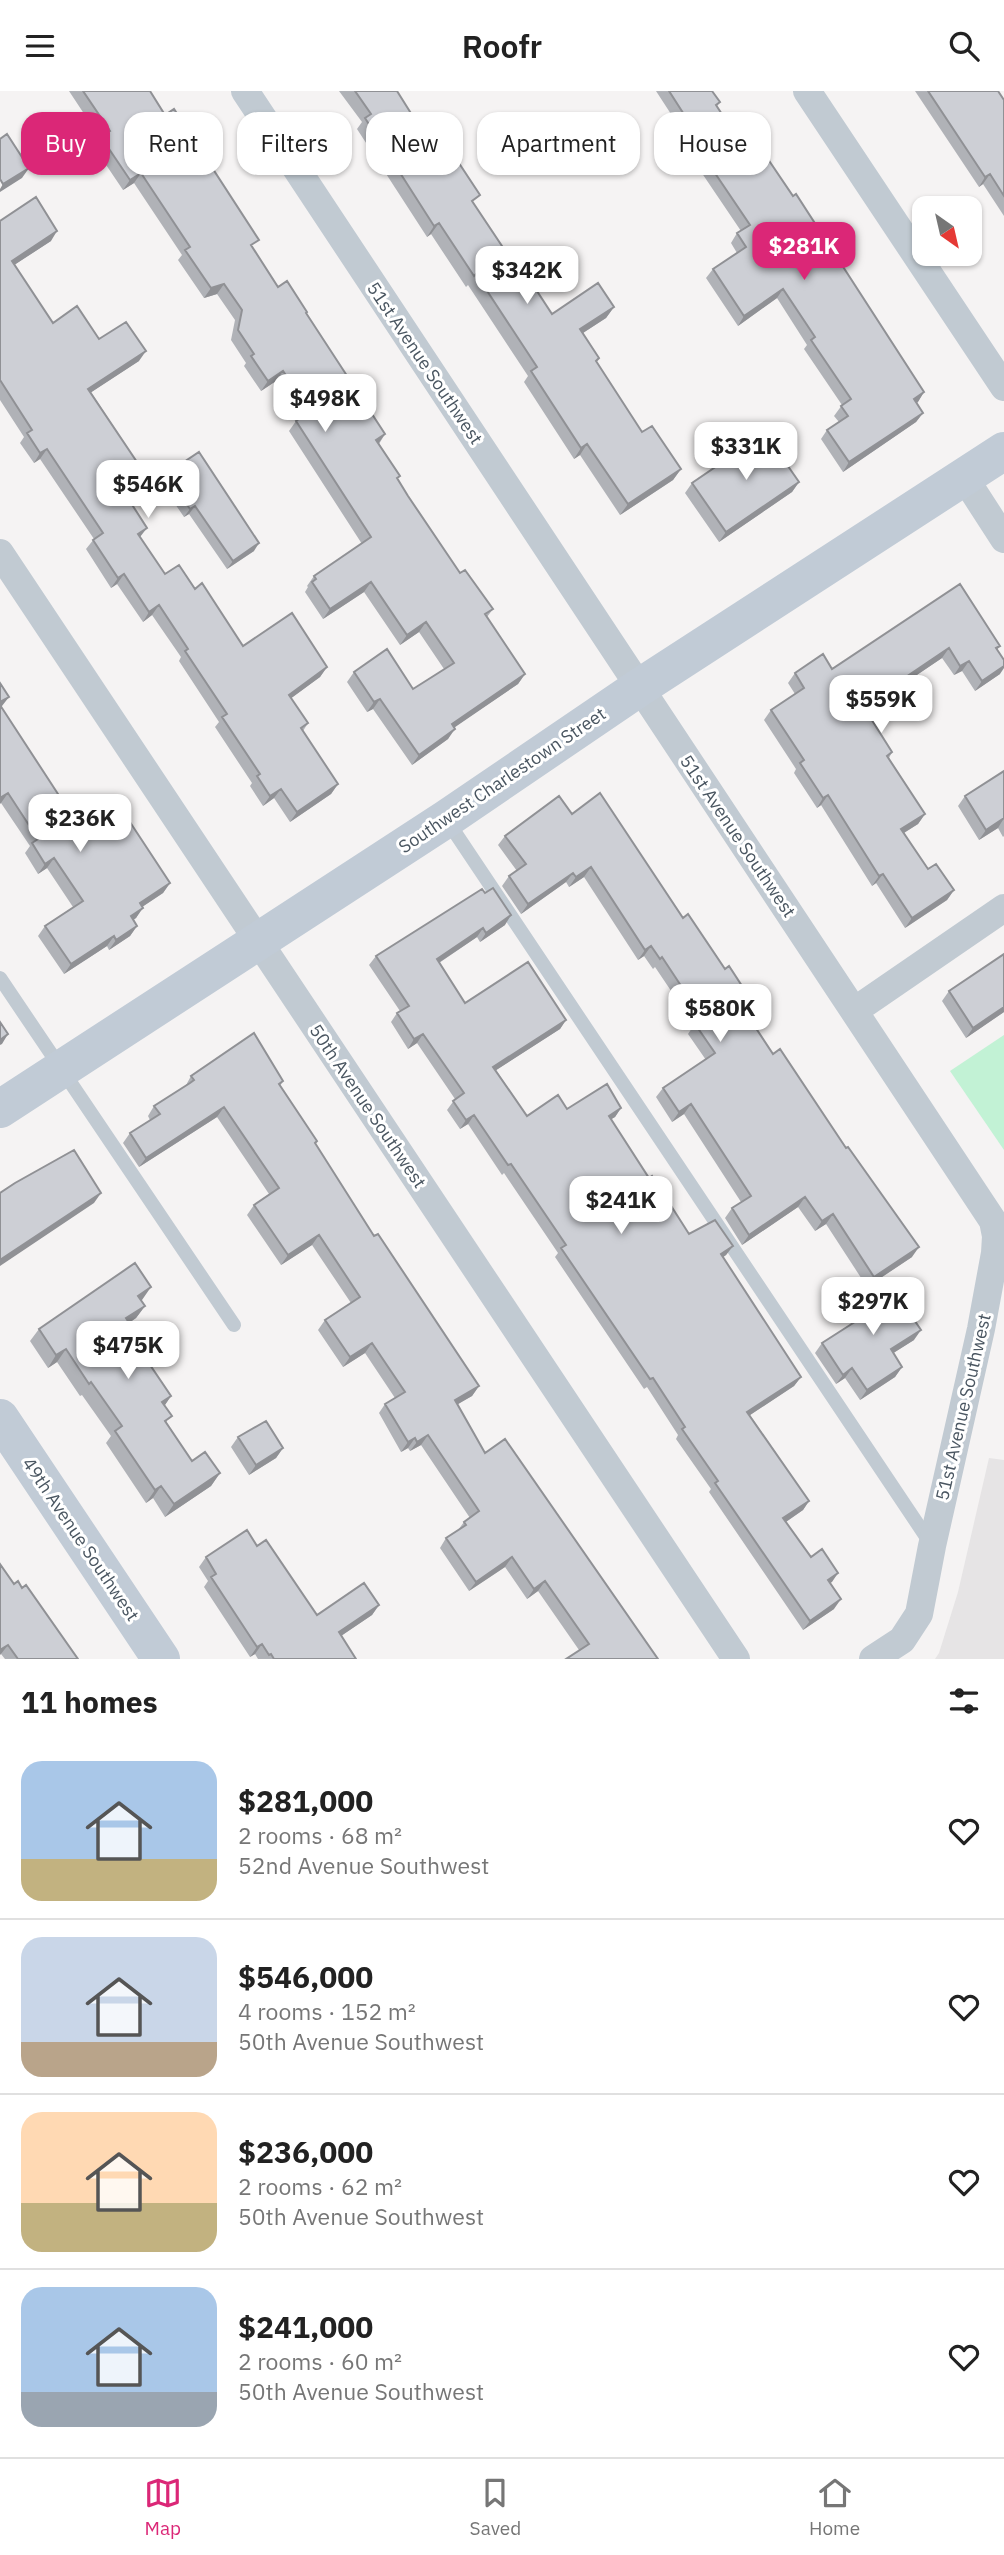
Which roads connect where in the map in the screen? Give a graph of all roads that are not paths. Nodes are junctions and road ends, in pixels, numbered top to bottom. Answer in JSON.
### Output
{"nodes":[{"id":1,"x":245,"y":91,"type":"edge"},
{"id":2,"x":807,"y":91,"type":"edge"},
{"id":3,"x":1004,"y":387,"type":"edge"},
{"id":4,"x":1004,"y":451,"type":"edge"},
{"id":5,"x":964,"y":477,"type":"junction"},
{"id":6,"x":1004,"y":539,"type":"edge"},
{"id":7,"x":0,"y":553,"type":"edge"},
{"id":8,"x":640,"y":687,"type":"junction"},
{"id":9,"x":446,"y":819,"type":"junction"},
{"id":10,"x":1004,"y":908,"type":"edge"},
{"id":11,"x":257,"y":940,"type":"junction"},
{"id":12,"x":0,"y":978,"type":"edge"},
{"id":13,"x":854,"y":1011,"type":"junction"},
{"id":14,"x":61,"y":1070,"type":"junction"},
{"id":15,"x":0,"y":1109,"type":"edge"},
{"id":16,"x":234,"y":1325,"type":"dead end"},
{"id":17,"x":0,"y":1418,"type":"edge"},
{"id":18,"x":932,"y":1546,"type":"junction"},
{"id":19,"x":161,"y":1659,"type":"edge"},
{"id":20,"x":736,"y":1659,"type":"edge"},
{"id":21,"x":873,"y":1659,"type":"edge"}],
"edges":[{"from":1,"to":8,"type":"street","name":"51st Avenue Southwest"},
{"from":2,"to":3,"type":"street"},
{"from":4,"to":5,"type":"street","name":"Southwest Charlestown Street"},
{"from":5,"to":6,"type":"street"},
{"from":5,"to":8,"type":"street","name":"Southwest Charlestown Street"},
{"from":7,"to":11,"type":"street","name":"50th Avenue Southwest"},
{"from":8,"to":9,"type":"street","name":"Southwest Charlestown Street"},
{"from":8,"to":13,"type":"street","name":"51st Avenue Southwest"},
{"from":9,"to":11,"type":"street","name":"Southwest Charlestown Street"},
{"from":9,"to":18,"type":"lane"},
{"from":10,"to":13,"type":"street"},
{"from":11,"to":14,"type":"street","name":"Southwest Charlestown Street"},
{"from":11,"to":20,"type":"street","name":"50th Avenue Southwest"},
{"from":12,"to":14,"type":"lane"},
{"from":13,"to":18,"type":"street","name":"51st Avenue Southwest"},
{"from":14,"to":15,"type":"street","name":"Southwest Charlestown Street"},
{"from":14,"to":16,"type":"lane"},
{"from":17,"to":19,"type":"street","name":"49th Avenue Southwest"},
{"from":18,"to":21,"type":"street","name":"51st Avenue Southwest"}]}
